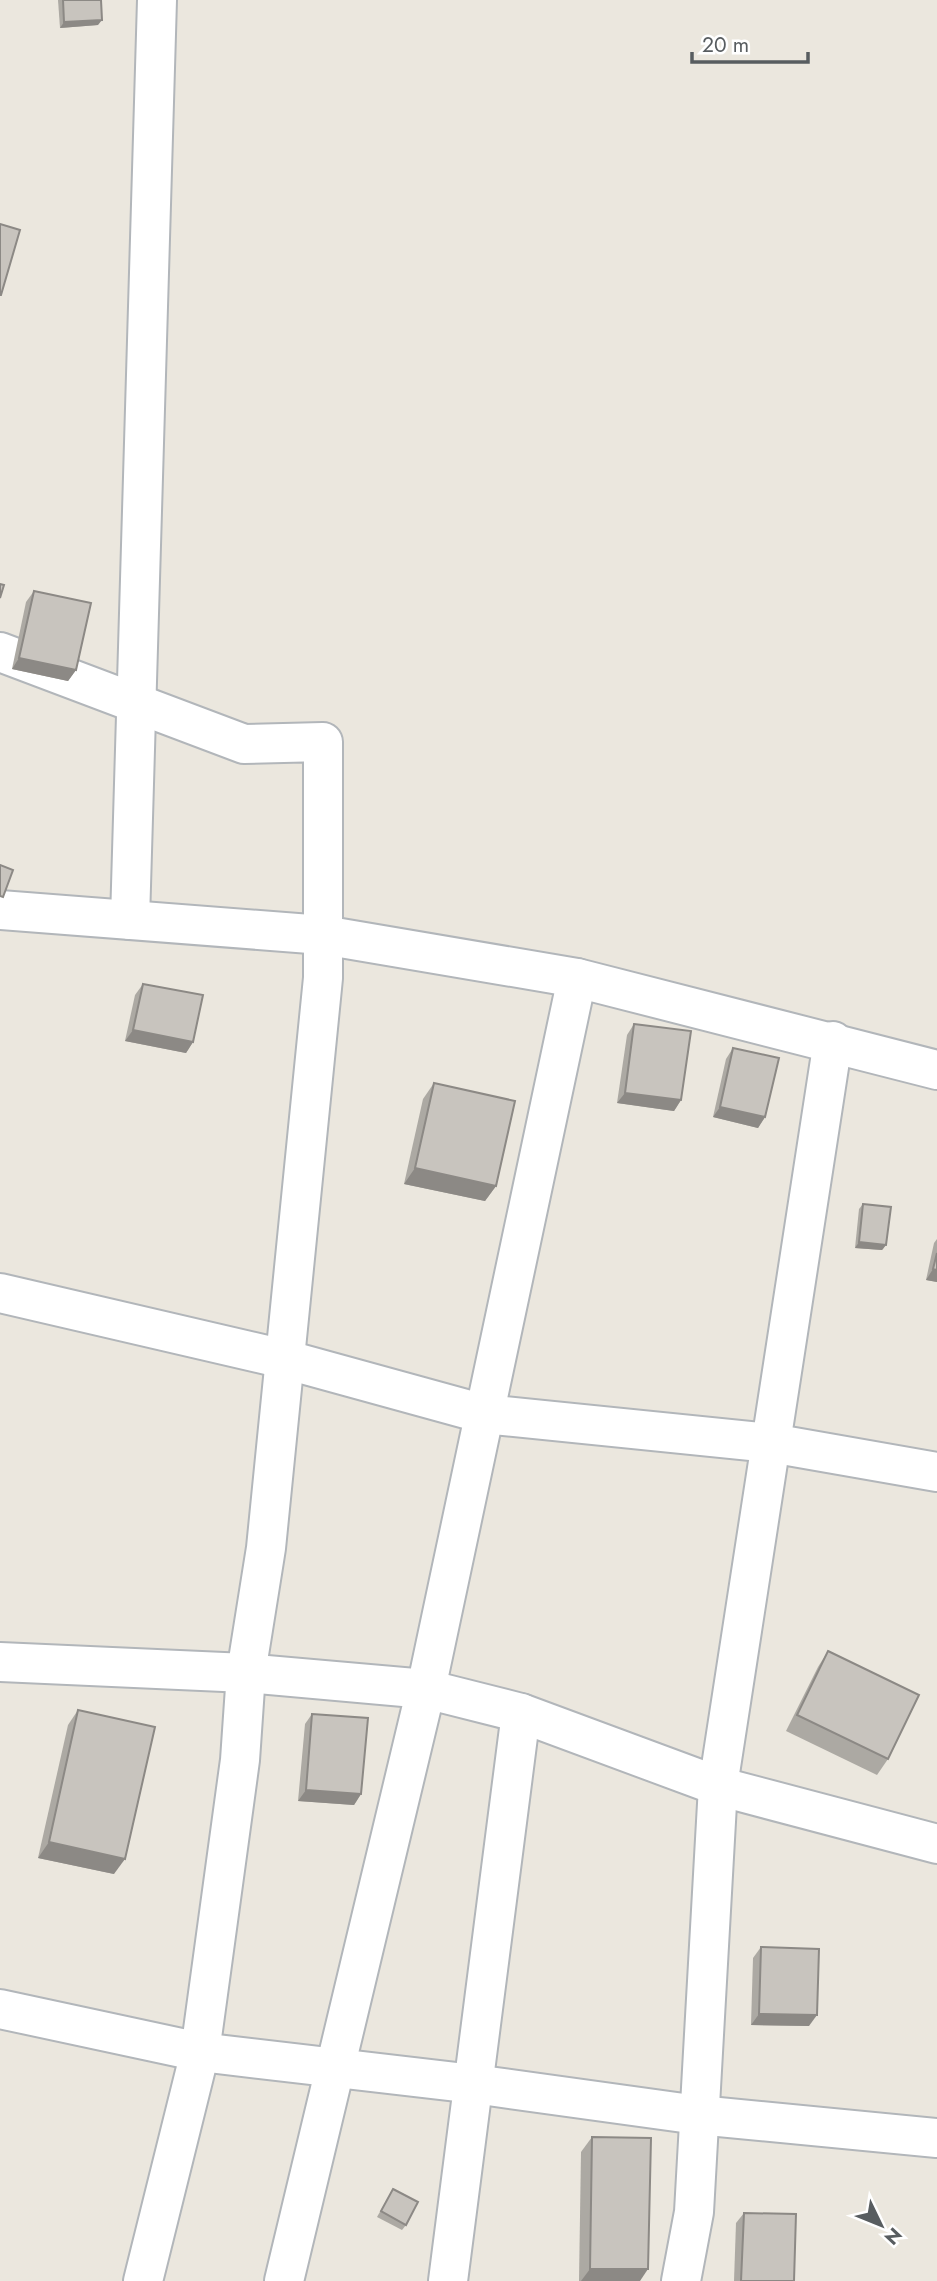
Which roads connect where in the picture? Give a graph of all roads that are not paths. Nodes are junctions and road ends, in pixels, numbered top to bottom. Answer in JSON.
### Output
{"nodes":[{"id":1,"x":157,"y":0,"type":"edge"},
{"id":2,"x":0,"y":652,"type":"edge"},
{"id":3,"x":136,"y":704,"type":"junction"},
{"id":4,"x":0,"y":909,"type":"edge"},
{"id":5,"x":130,"y":920,"type":"junction"},
{"id":6,"x":323,"y":935,"type":"junction"},
{"id":7,"x":576,"y":978,"type":"junction"},
{"id":8,"x":833,"y":1041,"type":"junction"},
{"id":9,"x":937,"y":1070,"type":"edge"},
{"id":10,"x":0,"y":1293,"type":"edge"},
{"id":11,"x":285,"y":1359,"type":"junction"},
{"id":12,"x":484,"y":1414,"type":"junction"},
{"id":13,"x":772,"y":1443,"type":"junction"},
{"id":14,"x":937,"y":1472,"type":"edge"},
{"id":15,"x":0,"y":1662,"type":"edge"},
{"id":16,"x":246,"y":1673,"type":"junction"},
{"id":17,"x":426,"y":1689,"type":"junction"},
{"id":18,"x":520,"y":1713,"type":"junction"},
{"id":19,"x":718,"y":1786,"type":"junction"},
{"id":20,"x":937,"y":1844,"type":"edge"},
{"id":21,"x":0,"y":2009,"type":"edge"},
{"id":22,"x":200,"y":2052,"type":"junction"},
{"id":23,"x":336,"y":2068,"type":"junction"},
{"id":24,"x":474,"y":2084,"type":"junction"},
{"id":25,"x":698,"y":2115,"type":"junction"},
{"id":26,"x":937,"y":2138,"type":"edge"},
{"id":27,"x":143,"y":2281,"type":"edge"},
{"id":28,"x":284,"y":2281,"type":"edge"},
{"id":29,"x":448,"y":2281,"type":"edge"},
{"id":30,"x":681,"y":2281,"type":"edge"}],
"edges":[{"from":1,"to":3,"type":"street"},
{"from":2,"to":3,"type":"street"},
{"from":3,"to":5,"type":"street"},
{"from":3,"to":6,"type":"street"},
{"from":4,"to":5,"type":"street"},
{"from":5,"to":6,"type":"street"},
{"from":6,"to":7,"type":"street"},
{"from":6,"to":11,"type":"street"},
{"from":7,"to":8,"type":"street"},
{"from":7,"to":12,"type":"street"},
{"from":8,"to":9,"type":"street"},
{"from":8,"to":13,"type":"street"},
{"from":10,"to":11,"type":"street"},
{"from":11,"to":12,"type":"street"},
{"from":11,"to":16,"type":"street"},
{"from":12,"to":13,"type":"street"},
{"from":12,"to":17,"type":"street"},
{"from":13,"to":14,"type":"street"},
{"from":13,"to":19,"type":"street"},
{"from":15,"to":16,"type":"street"},
{"from":16,"to":17,"type":"street"},
{"from":16,"to":22,"type":"street"},
{"from":17,"to":18,"type":"street"},
{"from":17,"to":23,"type":"street"},
{"from":18,"to":19,"type":"street"},
{"from":18,"to":24,"type":"street"},
{"from":19,"to":20,"type":"street"},
{"from":19,"to":25,"type":"street"},
{"from":21,"to":22,"type":"street"},
{"from":22,"to":23,"type":"street"},
{"from":22,"to":27,"type":"street"},
{"from":23,"to":24,"type":"street"},
{"from":23,"to":28,"type":"street"},
{"from":24,"to":25,"type":"street"},
{"from":24,"to":29,"type":"street"},
{"from":25,"to":26,"type":"street"},
{"from":25,"to":30,"type":"street"}]}
